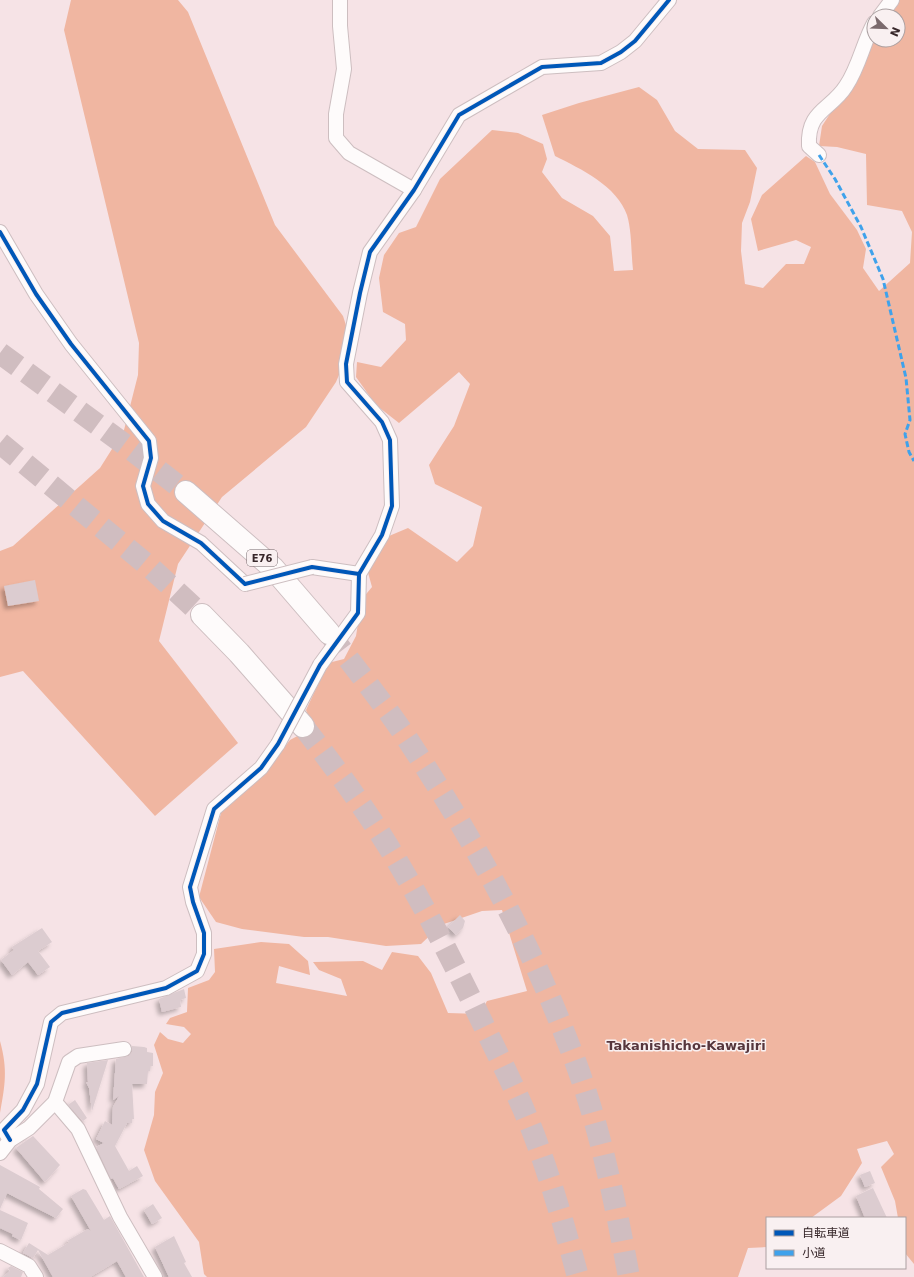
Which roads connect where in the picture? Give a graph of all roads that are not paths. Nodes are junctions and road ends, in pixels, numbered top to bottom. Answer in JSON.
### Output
{"nodes":[{"id":1,"x":340,"y":0,"type":"edge"},
{"id":2,"x":669,"y":0,"type":"edge"},
{"id":3,"x":866,"y":42,"type":"edge"},
{"id":4,"x":819,"y":155,"type":"dead end"},
{"id":5,"x":414,"y":190,"type":"junction"},
{"id":6,"x":0,"y":232,"type":"edge"},
{"id":7,"x":186,"y":492,"type":"tunnel mouth"},
{"id":8,"x":359,"y":574,"type":"junction"},
{"id":9,"x":202,"y":615,"type":"tunnel mouth"},
{"id":10,"x":329,"y":633,"type":"tunnel mouth"},
{"id":11,"x":303,"y":726,"type":"tunnel mouth"},
{"id":12,"x":124,"y":1049,"type":"dead end"},
{"id":13,"x":55,"y":1102,"type":"junction"},
{"id":14,"x":10,"y":1140,"type":"junction"},
{"id":15,"x":0,"y":1153,"type":"edge"},
{"id":16,"x":0,"y":1251,"type":"edge"},
{"id":17,"x":36,"y":1277,"type":"edge"},
{"id":18,"x":155,"y":1277,"type":"edge"}],
"edges":[{"from":1,"to":5,"type":"street"},
{"from":2,"to":5,"type":"street"},
{"from":3,"to":4,"type":"street"},
{"from":5,"to":8,"type":"street"},
{"from":6,"to":8,"type":"street","bridge":true},
{"from":7,"to":10,"type":"highway","number":"E76"},
{"from":8,"to":14,"type":"street","bridge":true},
{"from":9,"to":11,"type":"highway"},
{"from":12,"to":13,"type":"street"},
{"from":13,"to":14,"type":"street"},
{"from":13,"to":18,"type":"street"},
{"from":14,"to":15,"type":"street"},
{"from":16,"to":17,"type":"street"}]}
